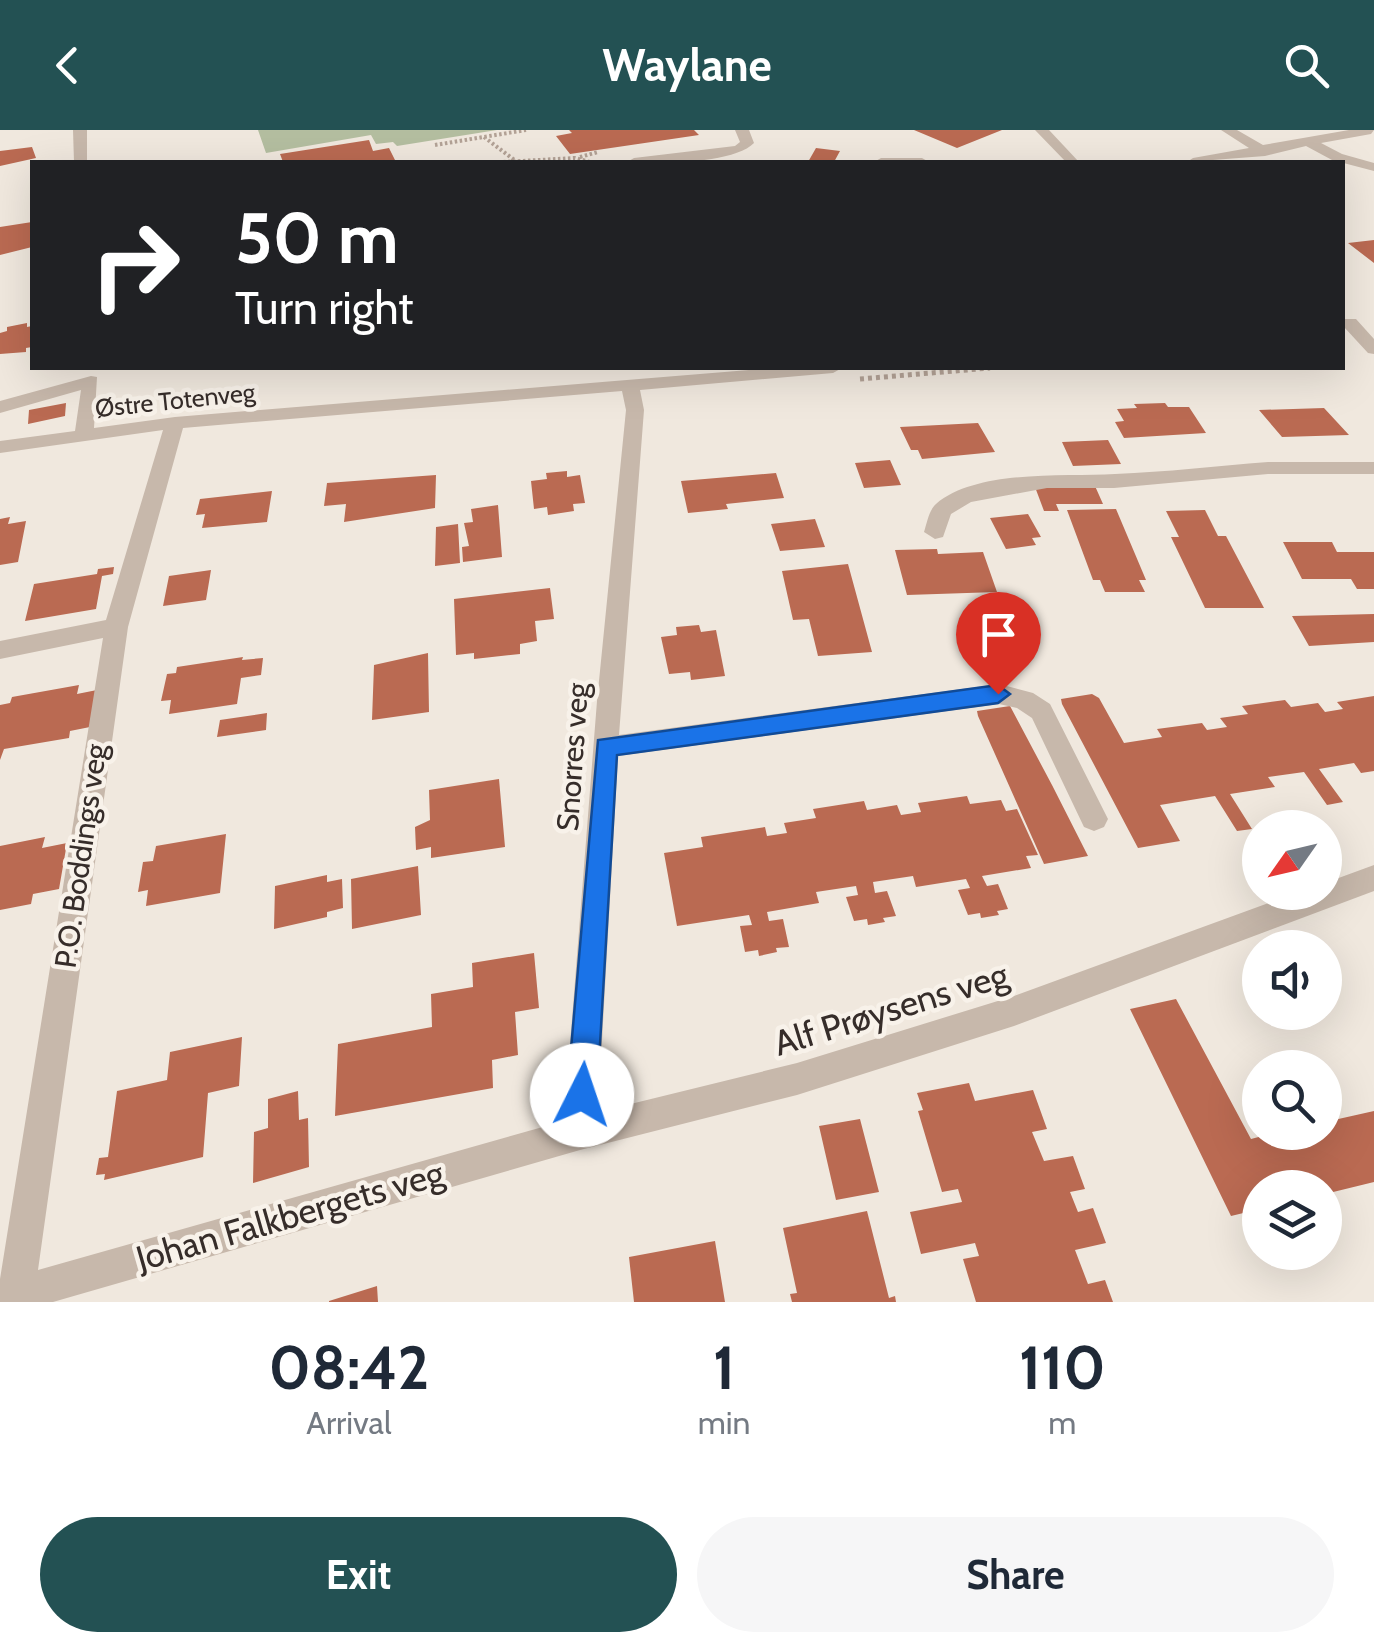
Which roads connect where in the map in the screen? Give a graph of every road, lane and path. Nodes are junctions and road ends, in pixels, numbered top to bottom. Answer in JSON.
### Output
{"nodes":[{"id":1,"x":80,"y":130,"type":"edge"},
{"id":2,"x":522,"y":130,"type":"edge"},
{"id":3,"x":742,"y":130,"type":"edge"},
{"id":4,"x":1042,"y":130,"type":"edge"},
{"id":5,"x":1228,"y":130,"type":"edge"},
{"id":6,"x":1371,"y":130,"type":"edge"},
{"id":7,"x":484,"y":137,"type":"junction"},
{"id":8,"x":1311,"y":143,"type":"junction"},
{"id":9,"x":434,"y":146,"type":"dead end"},
{"id":10,"x":598,"y":152,"type":"dead end"},
{"id":11,"x":1265,"y":152,"type":"junction"},
{"id":12,"x":575,"y":158,"type":"junction"},
{"id":13,"x":82,"y":160,"type":"edge"},
{"id":14,"x":514,"y":160,"type":"edge"},
{"id":15,"x":546,"y":160,"type":"edge"},
{"id":16,"x":570,"y":160,"type":"edge"},
{"id":17,"x":582,"y":160,"type":"edge"},
{"id":18,"x":652,"y":160,"type":"edge"},
{"id":19,"x":1071,"y":160,"type":"edge"},
{"id":20,"x":1207,"y":160,"type":"edge"},
{"id":21,"x":1374,"y":167,"type":"edge"},
{"id":22,"x":1374,"y":321,"type":"edge"},
{"id":23,"x":1346,"y":323,"type":"edge"},
{"id":24,"x":1374,"y":349,"type":"edge"},
{"id":25,"x":781,"y":370,"type":"edge"},
{"id":26,"x":91,"y":374,"type":"edge"},
{"id":27,"x":630,"y":386,"type":"junction"},
{"id":28,"x":0,"y":406,"type":"edge"},
{"id":29,"x":175,"y":423,"type":"junction"},
{"id":30,"x":84,"y":434,"type":"junction"},
{"id":31,"x":0,"y":447,"type":"edge"},
{"id":32,"x":1374,"y":468,"type":"edge"},
{"id":33,"x":935,"y":532,"type":"dead end"},
{"id":34,"x":116,"y":627,"type":"junction"},
{"id":35,"x":0,"y":650,"type":"edge"},
{"id":36,"x":606,"y":747,"type":"junction"},
{"id":37,"x":1094,"y":819,"type":"dead end"},
{"id":38,"x":1374,"y":878,"type":"edge"},
{"id":39,"x":580,"y":1133,"type":"junction"},
{"id":40,"x":8,"y":1296,"type":"edge"}],
"edges":[{"from":1,"to":13,"type":"street"},
{"from":2,"to":7,"type":"path"},
{"from":3,"to":18,"type":"street"},
{"from":4,"to":19,"type":"street"},
{"from":5,"to":11,"type":"street"},
{"from":6,"to":8,"type":"street"},
{"from":7,"to":9,"type":"path"},
{"from":7,"to":14,"type":"path"},
{"from":8,"to":11,"type":"street"},
{"from":8,"to":21,"type":"street"},
{"from":10,"to":12,"type":"path"},
{"from":11,"to":20,"type":"street"},
{"from":12,"to":15,"type":"path"},
{"from":12,"to":16,"type":"path"},
{"from":12,"to":17,"type":"path"},
{"from":22,"to":23,"type":"street"},
{"from":23,"to":24,"type":"street"},
{"from":25,"to":27,"type":"street","name":"Østre Totenveg"},
{"from":26,"to":28,"type":"street"},
{"from":26,"to":30,"type":"street"},
{"from":27,"to":29,"type":"street","name":"Østre Totenveg"},
{"from":27,"to":36,"type":"street","name":"Snorres veg"},
{"from":29,"to":30,"type":"street","name":"Østre Totenveg"},
{"from":29,"to":34,"type":"street","name":"P.O. Boddings veg"},
{"from":30,"to":31,"type":"street","name":"Østre Totenveg"},
{"from":32,"to":33,"type":"street"},
{"from":34,"to":35,"type":"street"},
{"from":34,"to":40,"type":"street","name":"P.O. Boddings veg"},
{"from":36,"to":37,"type":"street"},
{"from":36,"to":39,"type":"street","name":"Snorres veg"},
{"from":38,"to":39,"type":"street","name":"Alf Prøysens veg"},
{"from":39,"to":40,"type":"street","name":"Johan Falkbergets veg"}]}
